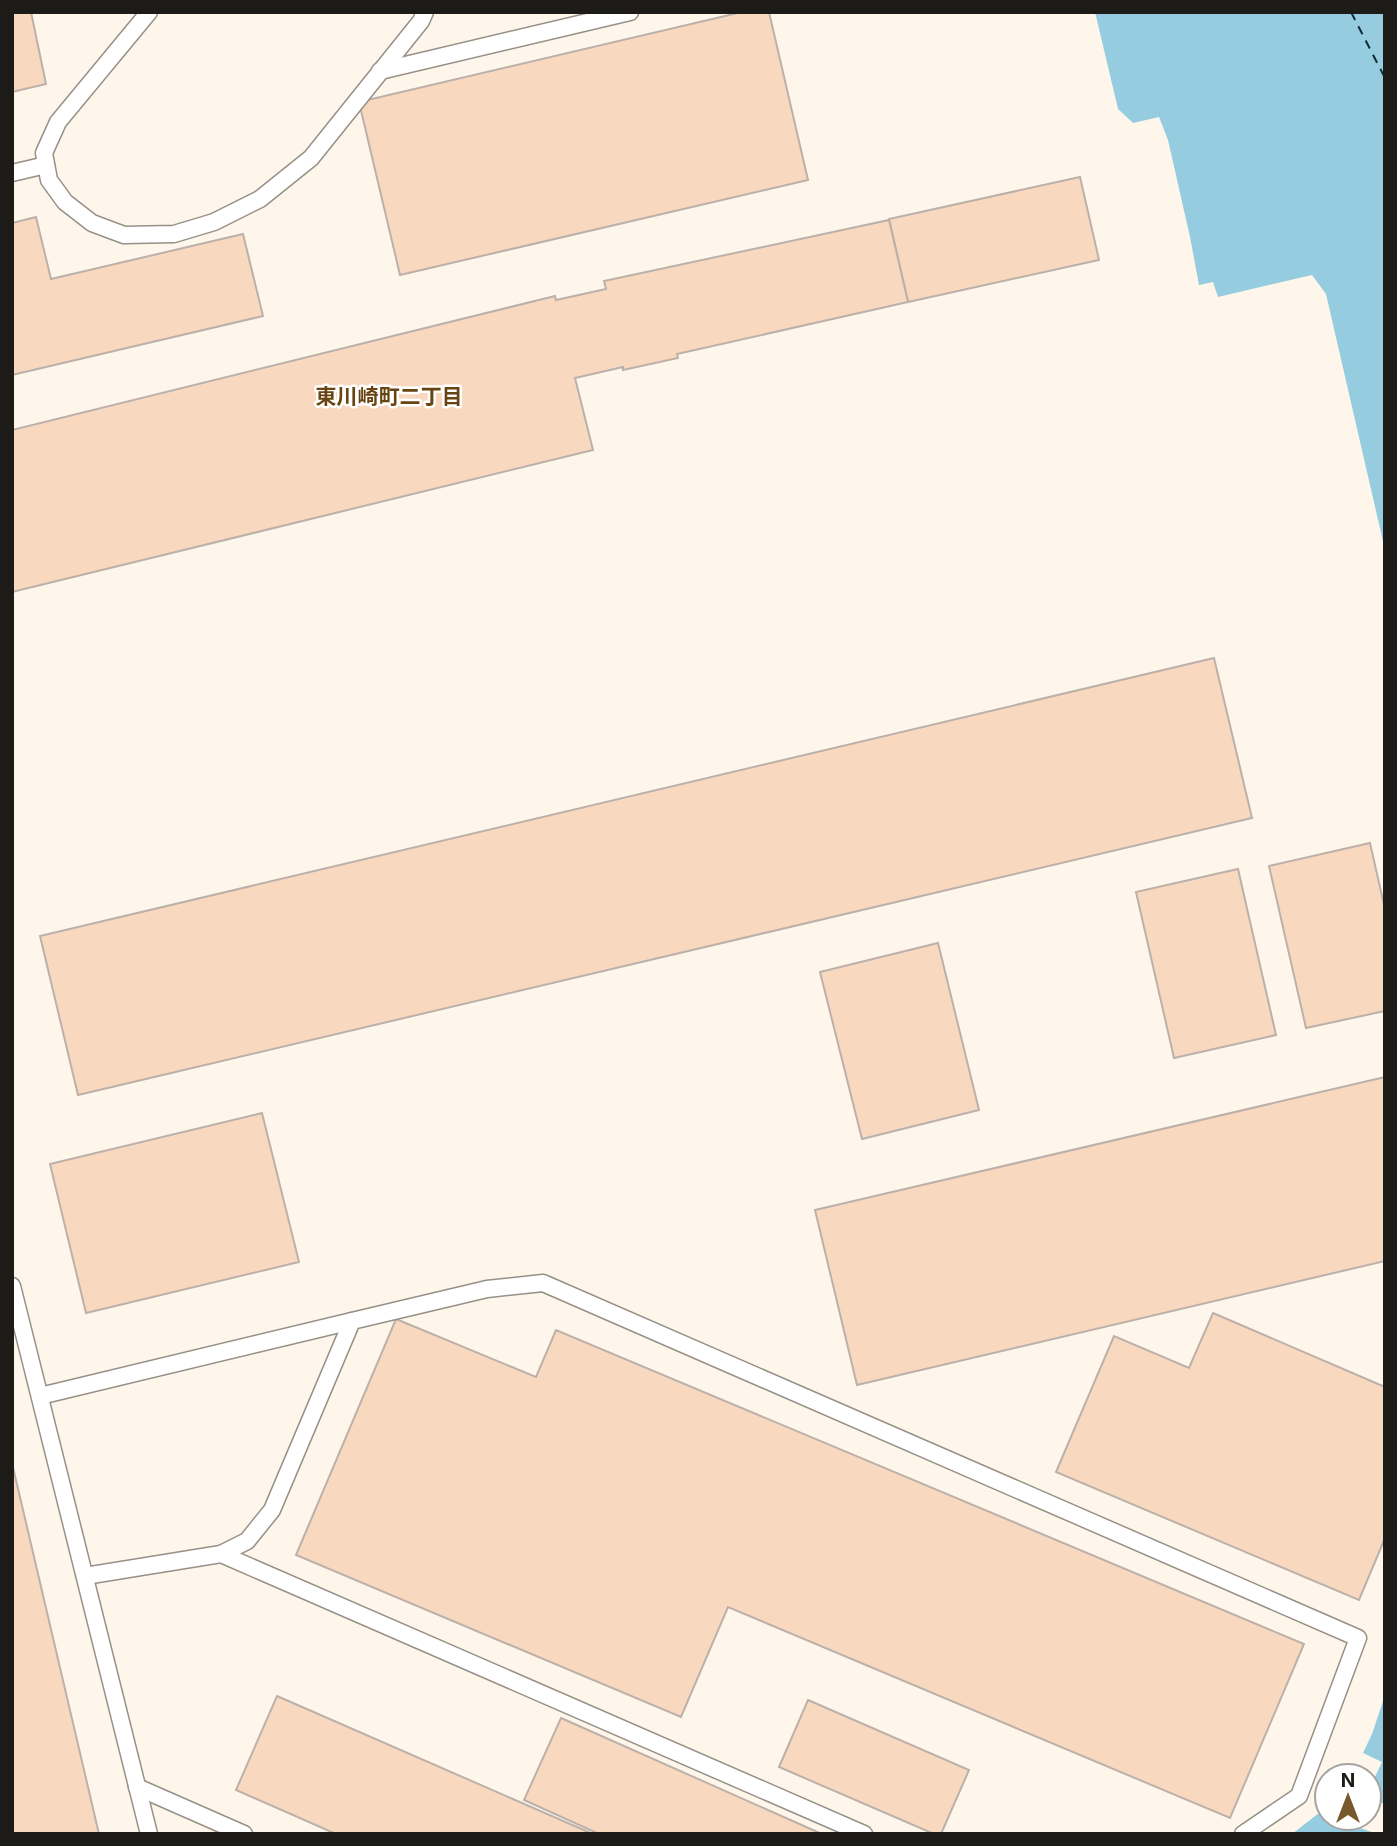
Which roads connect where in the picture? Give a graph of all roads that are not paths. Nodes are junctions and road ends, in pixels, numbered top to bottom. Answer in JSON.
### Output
{"nodes":[{"id":1,"x":149,"y":12,"type":"edge"},
{"id":2,"x":425,"y":12,"type":"edge"},
{"id":3,"x":629,"y":12,"type":"edge"},
{"id":4,"x":380,"y":71,"type":"junction"},
{"id":5,"x":46,"y":165,"type":"junction"},
{"id":6,"x":12,"y":173,"type":"edge"},
{"id":7,"x":12,"y":1286,"type":"edge"},
{"id":8,"x":352,"y":1321,"type":"junction"},
{"id":9,"x":40,"y":1396,"type":"junction"},
{"id":10,"x":221,"y":1555,"type":"junction"},
{"id":11,"x":85,"y":1576,"type":"junction"},
{"id":12,"x":137,"y":1787,"type":"junction"},
{"id":13,"x":149,"y":1834,"type":"edge"},
{"id":14,"x":244,"y":1834,"type":"edge"},
{"id":15,"x":864,"y":1834,"type":"edge"},
{"id":16,"x":1243,"y":1834,"type":"edge"}],
"edges":[{"from":1,"to":5,"type":"lane"},
{"from":2,"to":4,"type":"lane"},
{"from":3,"to":4,"type":"lane"},
{"from":4,"to":5,"type":"lane"},
{"from":5,"to":6,"type":"lane"},
{"from":7,"to":9,"type":"lane"},
{"from":8,"to":9,"type":"lane"},
{"from":8,"to":10,"type":"lane"},
{"from":8,"to":16,"type":"lane"},
{"from":9,"to":11,"type":"lane"},
{"from":10,"to":11,"type":"lane"},
{"from":10,"to":15,"type":"lane"},
{"from":11,"to":12,"type":"lane"},
{"from":12,"to":13,"type":"lane"},
{"from":12,"to":14,"type":"lane"}]}
